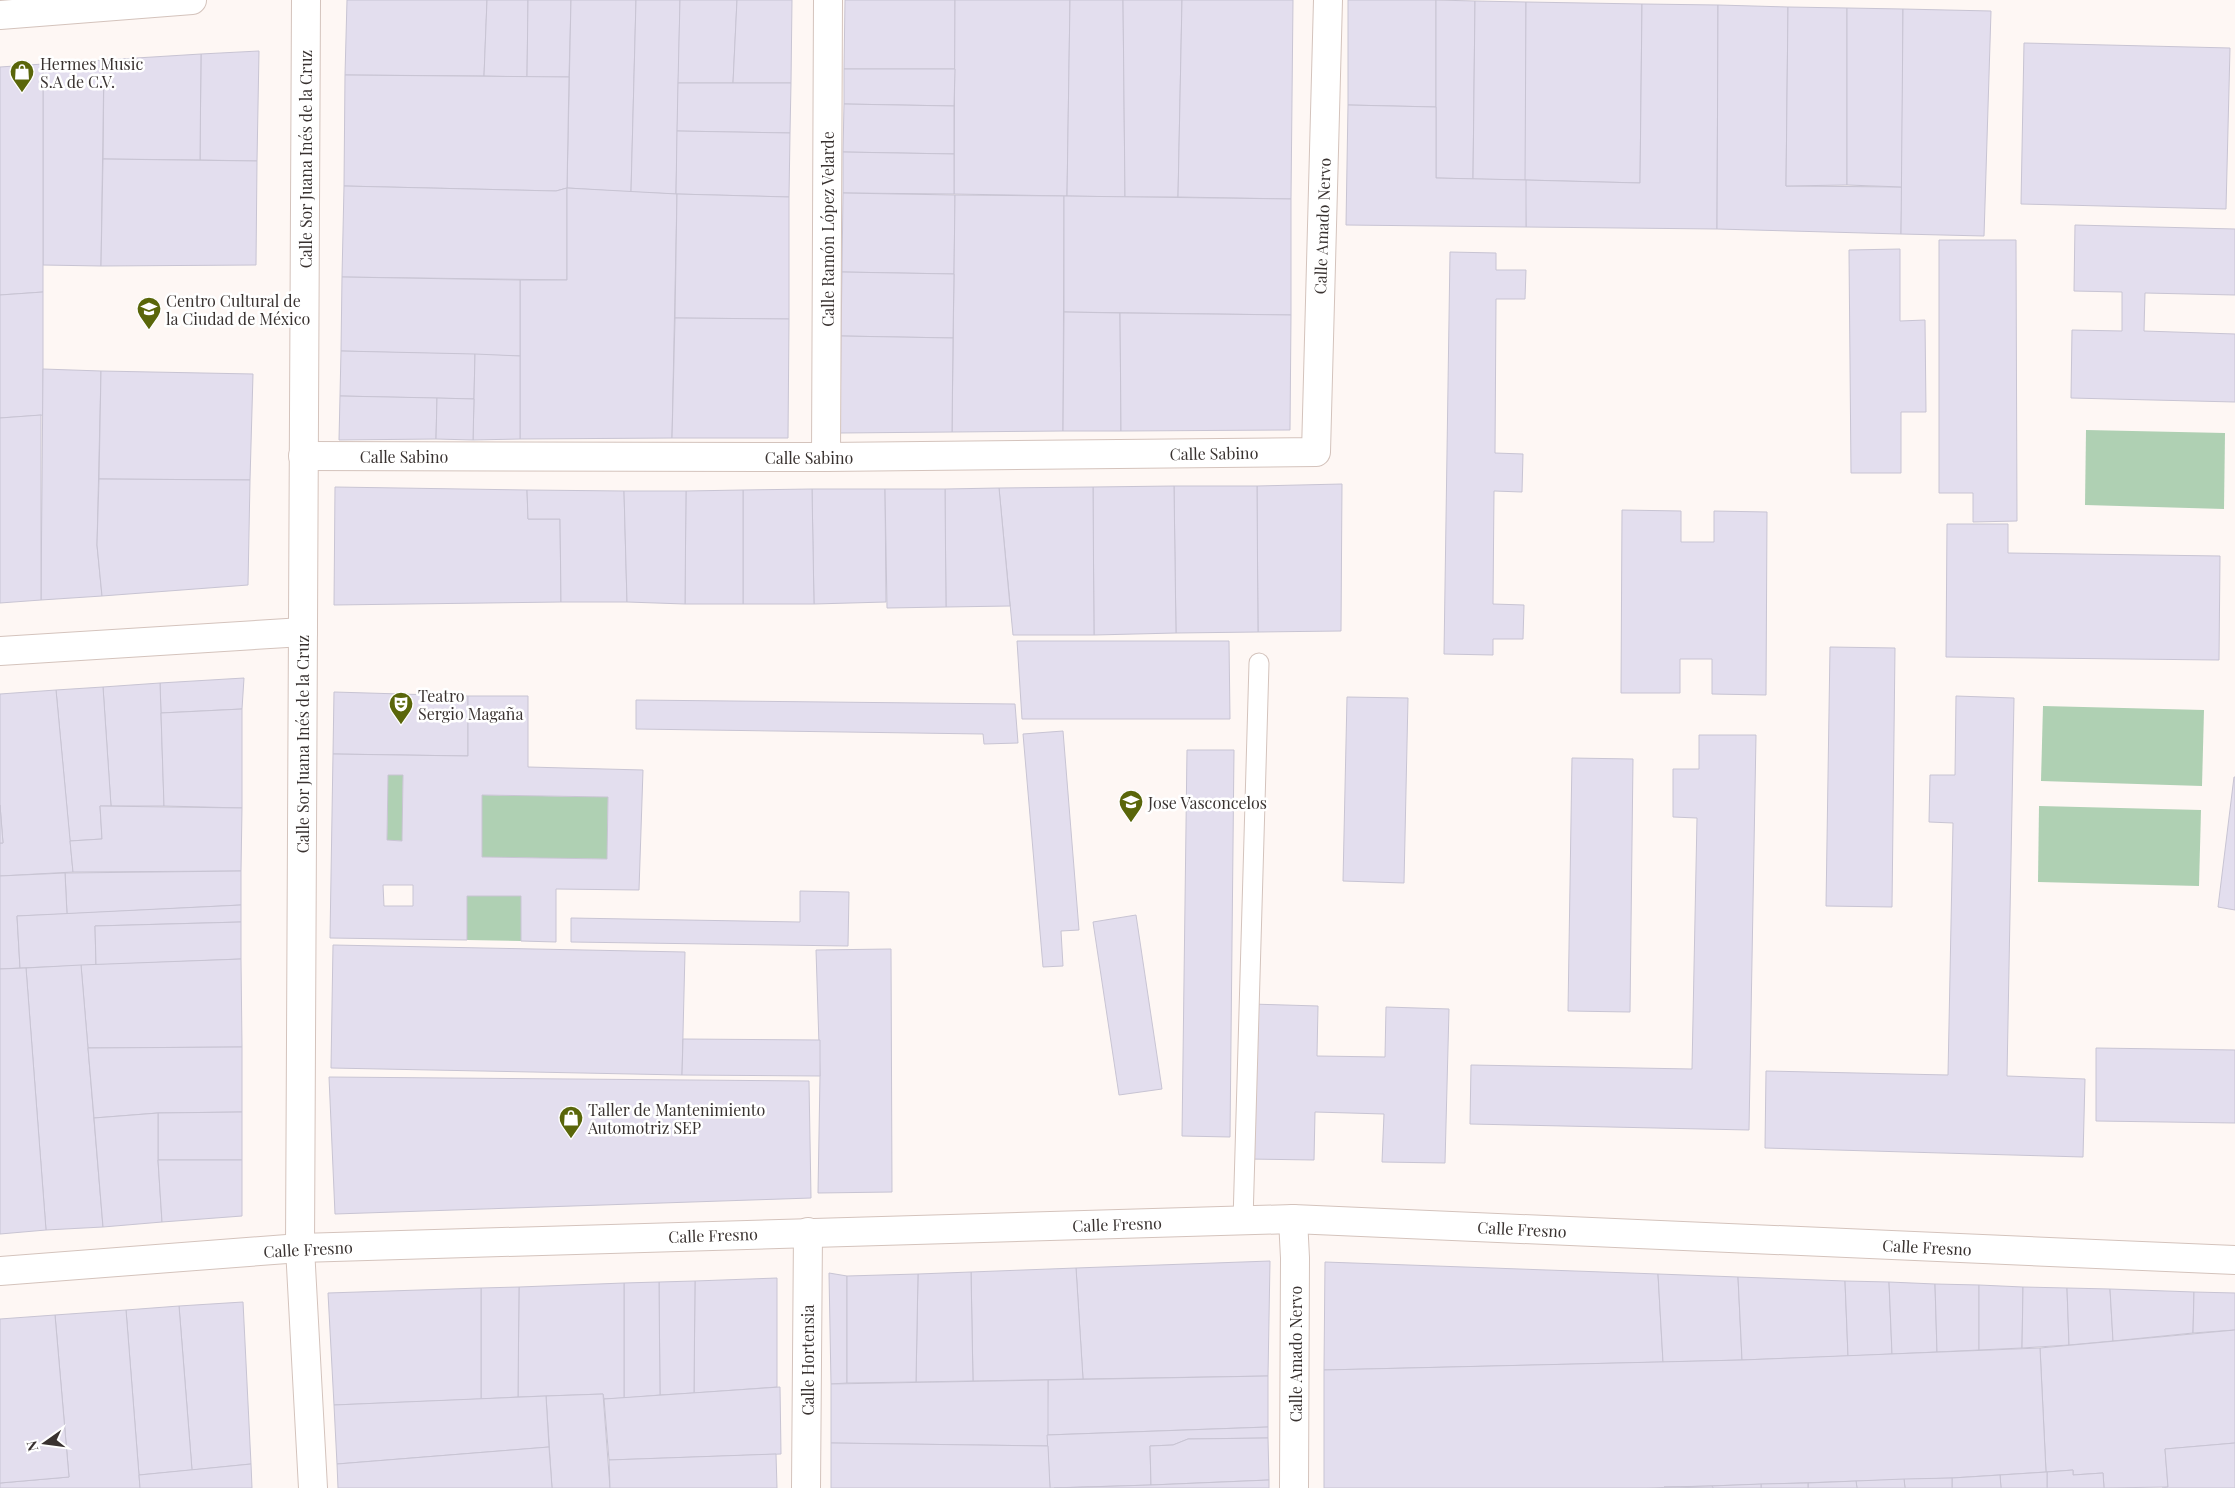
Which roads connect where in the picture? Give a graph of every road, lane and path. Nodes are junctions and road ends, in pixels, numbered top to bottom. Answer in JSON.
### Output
{"nodes":[{"id":1,"x":192,"y":0,"type":"edge"},
{"id":2,"x":306,"y":0,"type":"edge"},
{"id":3,"x":828,"y":0,"type":"edge"},
{"id":4,"x":1328,"y":0,"type":"edge"},
{"id":5,"x":0,"y":15,"type":"edge"},
{"id":6,"x":1316,"y":452,"type":"joint"},
{"id":7,"x":303,"y":456,"type":"junction"},
{"id":8,"x":826,"y":458,"type":"junction"},
{"id":9,"x":303,"y":632,"type":"junction"},
{"id":10,"x":0,"y":651,"type":"edge"},
{"id":11,"x":1259,"y":663,"type":"dead end"},
{"id":12,"x":1294,"y":1219,"type":"junction"},
{"id":13,"x":1243,"y":1221,"type":"junction"},
{"id":14,"x":808,"y":1232,"type":"junction"},
{"id":15,"x":300,"y":1248,"type":"junction"},
{"id":16,"x":2235,"y":1260,"type":"edge"},
{"id":17,"x":0,"y":1271,"type":"edge"},
{"id":18,"x":313,"y":1488,"type":"edge"},
{"id":19,"x":806,"y":1488,"type":"edge"},
{"id":20,"x":1294,"y":1488,"type":"edge"}],
"edges":[{"from":1,"to":5,"type":"street"},
{"from":2,"to":7,"type":"street","name":"Calle Sor Juana Inés de la Cruz"},
{"from":3,"to":8,"type":"street","name":"Calle Ramón López Velarde"},
{"from":4,"to":6,"type":"street","name":"Calle Amado Nervo"},
{"from":6,"to":8,"type":"street","name":"Calle Sabino"},
{"from":7,"to":8,"type":"street","name":"Calle Sabino"},
{"from":7,"to":9,"type":"street","name":"Calle Sor Juana Inés de la Cruz"},
{"from":9,"to":10,"type":"street"},
{"from":9,"to":15,"type":"street","name":"Calle Sor Juana Inés de la Cruz"},
{"from":11,"to":13,"type":"lane"},
{"from":12,"to":13,"type":"street","name":"Calle Fresno"},
{"from":12,"to":16,"type":"street","name":"Calle Fresno"},
{"from":12,"to":20,"type":"street","name":"Calle Amado Nervo"},
{"from":13,"to":14,"type":"street","name":"Calle Fresno"},
{"from":14,"to":15,"type":"street","name":"Calle Fresno"},
{"from":14,"to":19,"type":"street","name":"Calle Hortensia"},
{"from":15,"to":17,"type":"street","name":"Calle Fresno"},
{"from":15,"to":18,"type":"street","name":"Calle Sor Juana Inés de la Cruz"}]}
